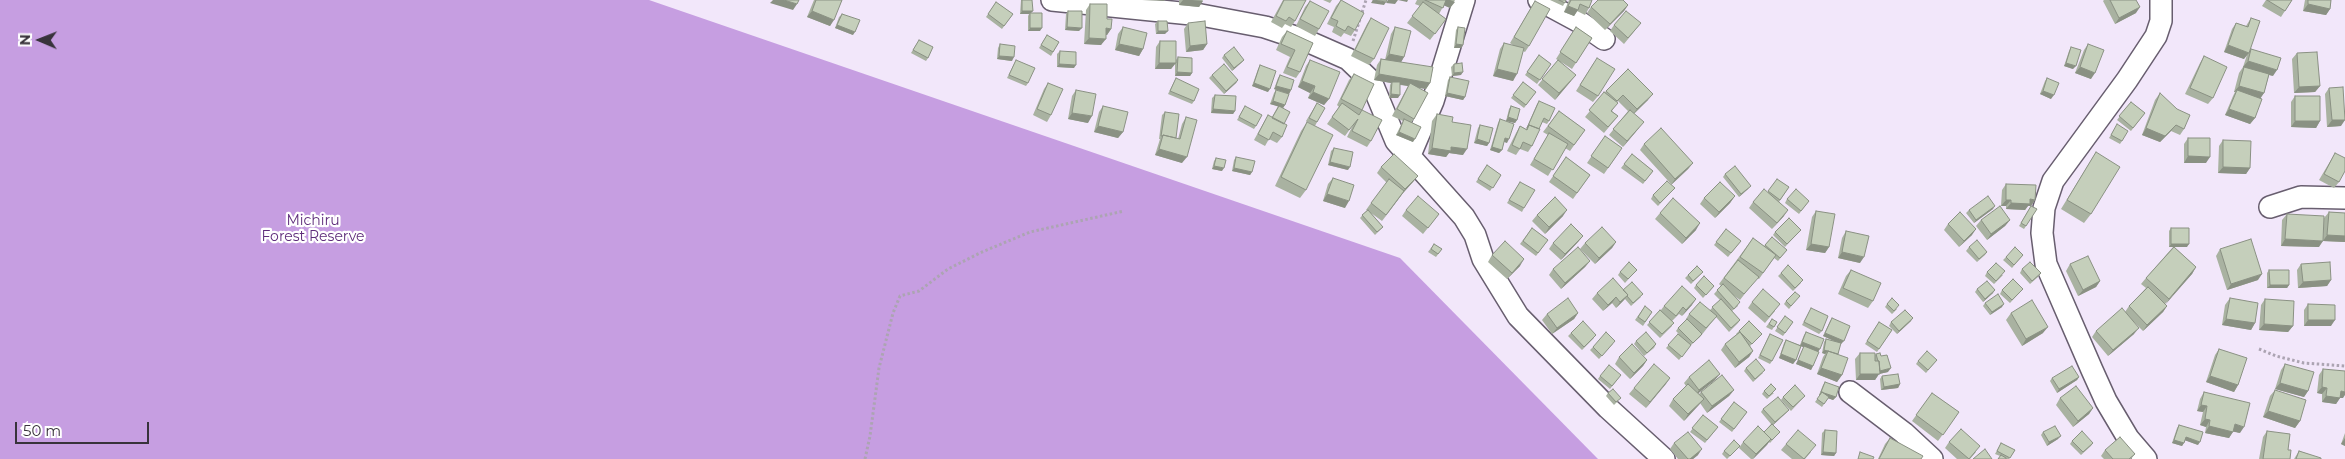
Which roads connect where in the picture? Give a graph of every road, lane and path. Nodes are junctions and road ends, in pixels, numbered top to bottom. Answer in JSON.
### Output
{"nodes":[{"id":1,"x":1052,"y":0,"type":"edge"},
{"id":2,"x":1366,"y":0,"type":"edge"},
{"id":3,"x":1464,"y":0,"type":"edge"},
{"id":4,"x":1539,"y":0,"type":"edge"},
{"id":5,"x":2161,"y":0,"type":"edge"},
{"id":6,"x":1604,"y":39,"type":"dead end"},
{"id":7,"x":1348,"y":59,"type":"junction"},
{"id":8,"x":1410,"y":155,"type":"junction"},
{"id":9,"x":2345,"y":198,"type":"edge"},
{"id":10,"x":2270,"y":207,"type":"dead end"},
{"id":11,"x":1124,"y":211,"type":"dead end"},
{"id":12,"x":2259,"y":349,"type":"dead end"},
{"id":13,"x":2345,"y":366,"type":"edge"},
{"id":14,"x":1850,"y":392,"type":"dead end"},
{"id":15,"x":864,"y":459,"type":"edge"},
{"id":16,"x":1664,"y":459,"type":"edge"},
{"id":17,"x":1932,"y":459,"type":"edge"},
{"id":18,"x":2146,"y":459,"type":"edge"}],
"edges":[{"from":1,"to":7,"type":"street"},
{"from":2,"to":7,"type":"path"},
{"from":3,"to":8,"type":"street"},
{"from":4,"to":6,"type":"street"},
{"from":5,"to":18,"type":"street"},
{"from":7,"to":8,"type":"street"},
{"from":8,"to":16,"type":"street"},
{"from":9,"to":10,"type":"street"},
{"from":11,"to":15,"type":"path"},
{"from":12,"to":13,"type":"path"},
{"from":14,"to":17,"type":"street"}]}
